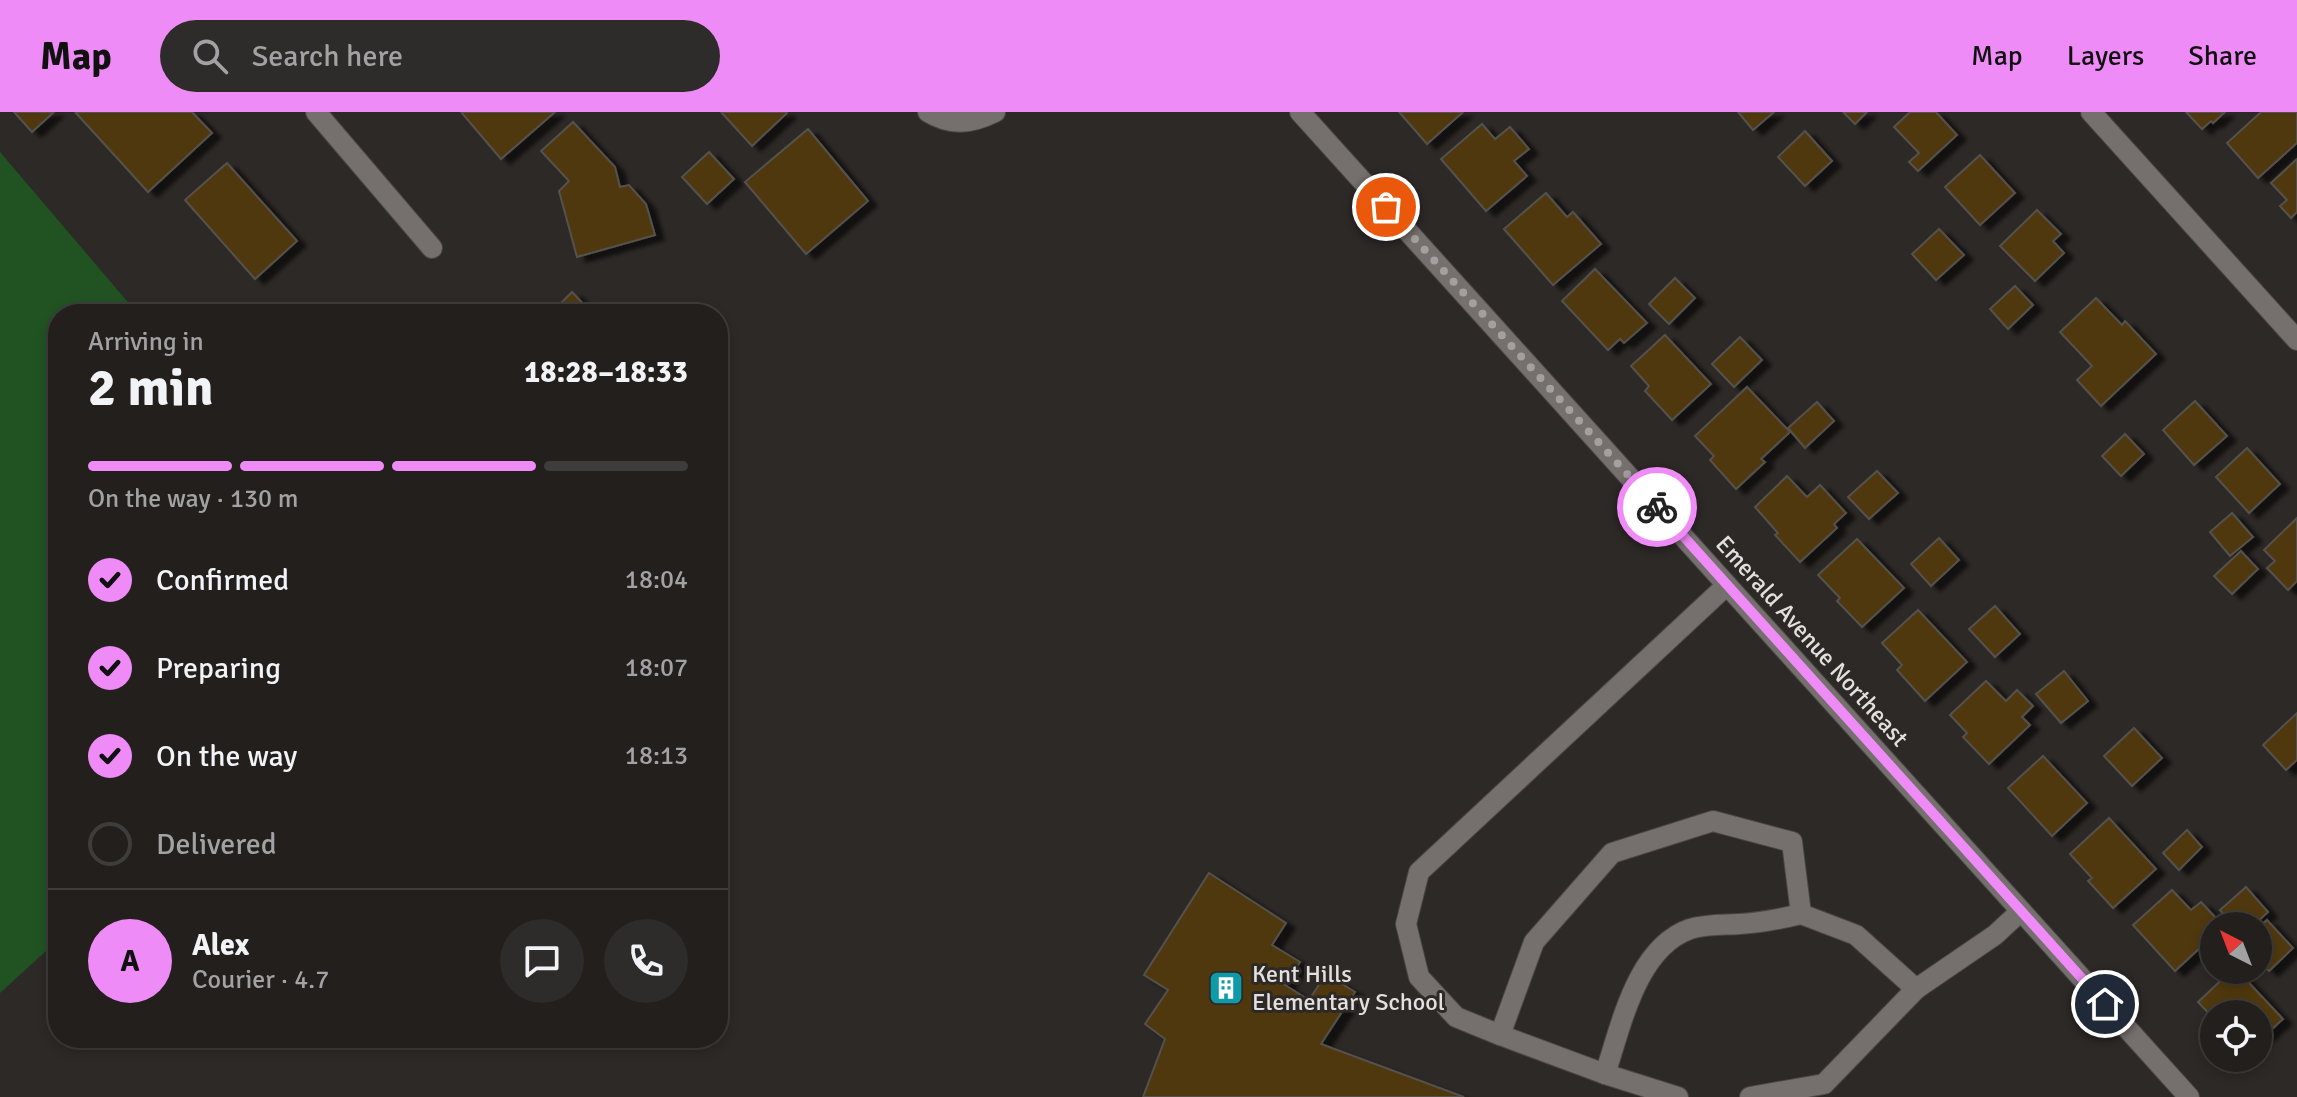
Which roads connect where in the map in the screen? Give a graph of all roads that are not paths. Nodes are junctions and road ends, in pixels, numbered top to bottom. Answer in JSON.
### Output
{"nodes":[{"id":1,"x":316,"y":112,"type":"edge"},
{"id":2,"x":928,"y":112,"type":"edge"},
{"id":3,"x":995,"y":112,"type":"edge"},
{"id":4,"x":1300,"y":112,"type":"edge"},
{"id":5,"x":2091,"y":112,"type":"edge"},
{"id":6,"x":432,"y":248,"type":"dead end"},
{"id":7,"x":2297,"y":340,"type":"edge"},
{"id":8,"x":1727,"y":585,"type":"junction"},
{"id":9,"x":2021,"y":911,"type":"junction"},
{"id":10,"x":1801,"y":914,"type":"junction"},
{"id":11,"x":1916,"y":989,"type":"junction"},
{"id":12,"x":1500,"y":1035,"type":"junction"},
{"id":13,"x":1605,"y":1074,"type":"junction"},
{"id":14,"x":1678,"y":1097,"type":"edge"},
{"id":15,"x":1750,"y":1097,"type":"edge"},
{"id":16,"x":2189,"y":1097,"type":"edge"}],
"edges":[{"from":1,"to":6,"type":"street"},
{"from":2,"to":3,"type":"street"},
{"from":4,"to":8,"type":"street","name":"Emerald Avenue Northeast"},
{"from":5,"to":7,"type":"street"},
{"from":8,"to":9,"type":"street","name":"Emerald Avenue Northeast"},
{"from":8,"to":12,"type":"street"},
{"from":9,"to":11,"type":"street"},
{"from":9,"to":16,"type":"street","name":"Emerald Avenue Northeast"},
{"from":10,"to":11,"type":"street"},
{"from":10,"to":12,"type":"street"},
{"from":10,"to":13,"type":"street"},
{"from":11,"to":15,"type":"street"},
{"from":12,"to":13,"type":"street"},
{"from":13,"to":14,"type":"street"}]}
